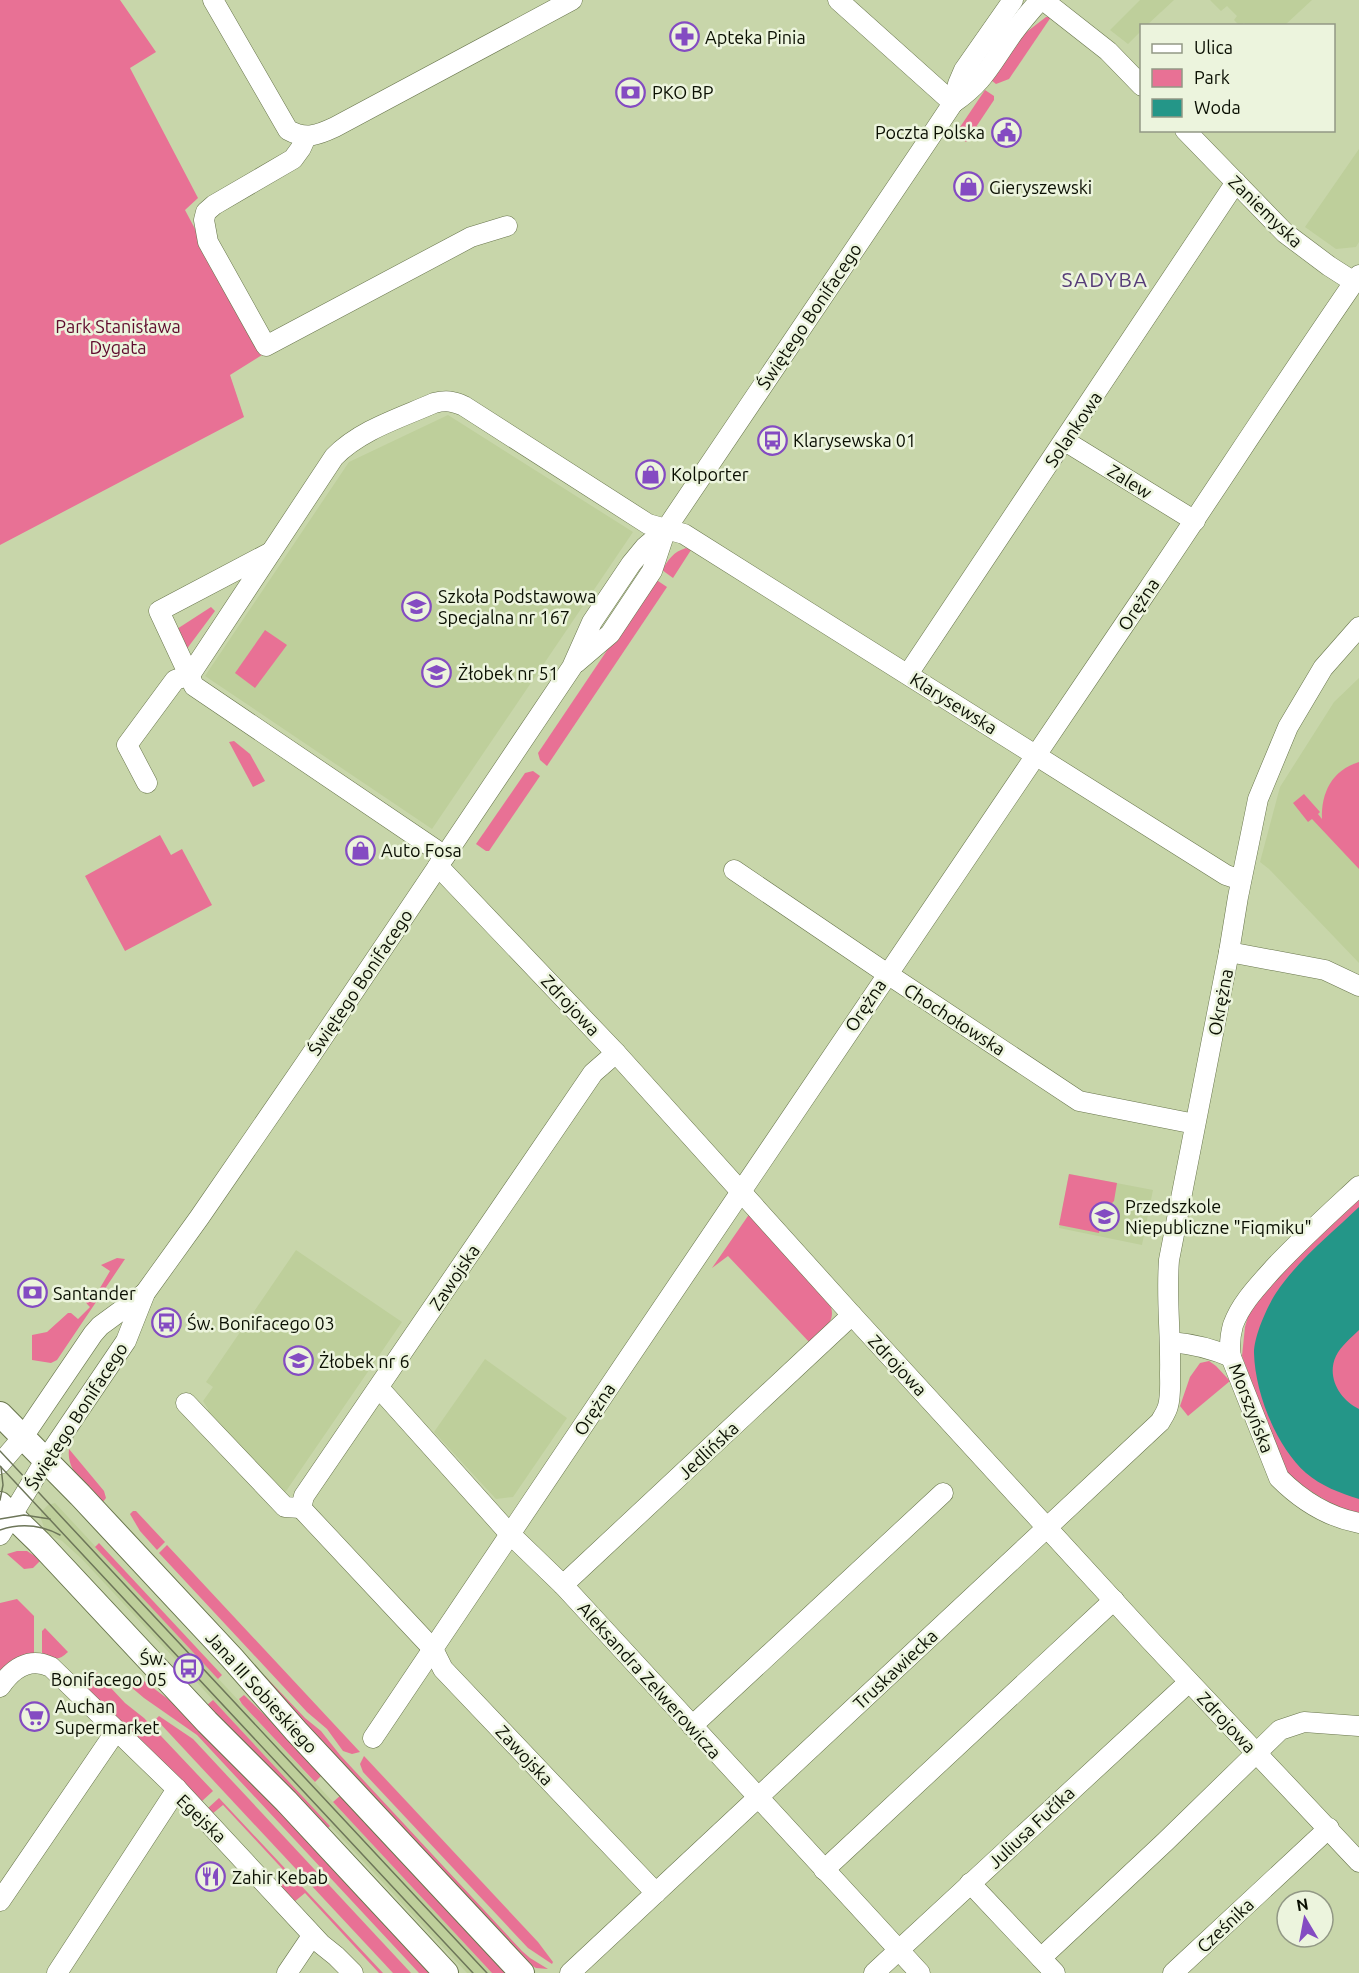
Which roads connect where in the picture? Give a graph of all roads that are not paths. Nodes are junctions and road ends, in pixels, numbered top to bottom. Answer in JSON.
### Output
{"nodes":[{"id":1,"x":213,"y":0,"type":"edge"},
{"id":2,"x":572,"y":0,"type":"edge"},
{"id":3,"x":838,"y":0,"type":"edge"},
{"id":4,"x":1013,"y":0,"type":"edge"},
{"id":5,"x":1041,"y":0,"type":"edge"},
{"id":6,"x":1140,"y":84,"type":"edge"},
{"id":7,"x":953,"y":103,"type":"junction"},
{"id":8,"x":1187,"y":132,"type":"edge"},
{"id":9,"x":306,"y":137,"type":"junction"},
{"id":10,"x":1236,"y":183,"type":"junction"},
{"id":11,"x":507,"y":226,"type":"dead end"},
{"id":12,"x":1357,"y":278,"type":"edge"},
{"id":13,"x":1065,"y":441,"type":"junction"},
{"id":14,"x":1195,"y":521,"type":"junction"},
{"id":15,"x":666,"y":529,"type":"junction"},
{"id":16,"x":273,"y":551,"type":"junction"},
{"id":17,"x":1359,"y":627,"type":"edge"},
{"id":18,"x":908,"y":674,"type":"junction"},
{"id":19,"x":190,"y":675,"type":"junction"},
{"id":20,"x":1036,"y":755,"type":"junction"},
{"id":21,"x":147,"y":783,"type":"dead end"},
{"id":22,"x":442,"y":861,"type":"junction"},
{"id":23,"x":734,"y":870,"type":"dead end"},
{"id":24,"x":1241,"y":880,"type":"junction"},
{"id":25,"x":1229,"y":952,"type":"junction"},
{"id":26,"x":886,"y":974,"type":"junction"},
{"id":27,"x":1359,"y":986,"type":"edge"},
{"id":28,"x":616,"y":1053,"type":"junction"},
{"id":29,"x":1195,"y":1124,"type":"junction"},
{"id":30,"x":1359,"y":1186,"type":"edge"},
{"id":31,"x":742,"y":1191,"type":"junction"},
{"id":32,"x":145,"y":1293,"type":"junction"},
{"id":33,"x":852,"y":1315,"type":"junction"},
{"id":34,"x":1171,"y":1342,"type":"junction"},
{"id":35,"x":1231,"y":1357,"type":"junction"},
{"id":36,"x":379,"y":1388,"type":"junction"},
{"id":37,"x":186,"y":1403,"type":"dead end"},
{"id":38,"x":0,"y":1413,"type":"edge"},
{"id":39,"x":22,"y":1437,"type":"junction"},
{"id":40,"x":46,"y":1459,"type":"junction"},
{"id":41,"x":0,"y":1464,"type":"edge"},
{"id":42,"x":943,"y":1493,"type":"dead end"},
{"id":43,"x":300,"y":1508,"type":"junction"},
{"id":44,"x":4,"y":1518,"type":"edge"},
{"id":45,"x":1359,"y":1523,"type":"edge"},
{"id":46,"x":1046,"y":1527,"type":"junction"},
{"id":47,"x":509,"y":1533,"type":"junction"},
{"id":48,"x":563,"y":1585,"type":"junction"},
{"id":49,"x":1114,"y":1600,"type":"junction"},
{"id":50,"x":433,"y":1649,"type":"junction"},
{"id":51,"x":1189,"y":1682,"type":"junction"},
{"id":52,"x":0,"y":1686,"type":"edge"},
{"id":53,"x":692,"y":1726,"type":"junction"},
{"id":54,"x":1359,"y":1726,"type":"edge"},
{"id":55,"x":116,"y":1731,"type":"junction"},
{"id":56,"x":373,"y":1737,"type":"dead end"},
{"id":57,"x":1257,"y":1754,"type":"junction"},
{"id":58,"x":177,"y":1790,"type":"junction"},
{"id":59,"x":757,"y":1798,"type":"junction"},
{"id":60,"x":1329,"y":1828,"type":"junction"},
{"id":61,"x":1359,"y":1862,"type":"edge"},
{"id":62,"x":824,"y":1870,"type":"junction"},
{"id":63,"x":970,"y":1883,"type":"junction"},
{"id":64,"x":656,"y":1893,"type":"junction"},
{"id":65,"x":0,"y":1901,"type":"edge"},
{"id":66,"x":312,"y":1936,"type":"junction"},
{"id":67,"x":899,"y":1950,"type":"junction"},
{"id":68,"x":1041,"y":1958,"type":"junction"},
{"id":69,"x":57,"y":1973,"type":"edge"},
{"id":70,"x":287,"y":1973,"type":"edge"},
{"id":71,"x":352,"y":1973,"type":"edge"},
{"id":72,"x":446,"y":1973,"type":"edge"},
{"id":73,"x":522,"y":1973,"type":"edge"},
{"id":74,"x":570,"y":1973,"type":"edge"},
{"id":75,"x":874,"y":1973,"type":"edge"},
{"id":76,"x":920,"y":1973,"type":"edge"},
{"id":77,"x":1056,"y":1973,"type":"edge"},
{"id":78,"x":1173,"y":1973,"type":"edge"}],
"edges":[{"from":1,"to":9,"type":"street"},
{"from":2,"to":9,"type":"street"},
{"from":3,"to":7,"type":"street"},
{"from":4,"to":7,"type":"street","name":"Świętego Bonifacego"},
{"from":5,"to":6,"type":"street"},
{"from":5,"to":7,"type":"street","name":"Świętego Bonifacego"},
{"from":7,"to":15,"type":"street","name":"Świętego Bonifacego"},
{"from":8,"to":10,"type":"street","name":"Zaniemyska"},
{"from":9,"to":11,"type":"street"},
{"from":10,"to":12,"type":"street","name":"Zaniemyska"},
{"from":10,"to":13,"type":"street","name":"Solankowa"},
{"from":12,"to":14,"type":"street","name":"Orężna"},
{"from":13,"to":14,"type":"street","name":"Zalew"},
{"from":13,"to":18,"type":"street","name":"Solankowa"},
{"from":14,"to":20,"type":"street","name":"Orężna"},
{"from":15,"to":16,"type":"street","name":"Klarysewska"},
{"from":15,"to":18,"type":"street","name":"Klarysewska"},
{"from":15,"to":22,"type":"street","name":"Świętego Bonifacego"},
{"from":16,"to":19,"type":"street","name":"Klarysewska"},
{"from":16,"to":19,"type":"street","name":"Zdrojowa"},
{"from":17,"to":24,"type":"street","name":"Okrężna"},
{"from":18,"to":20,"type":"street","name":"Klarysewska"},
{"from":19,"to":21,"type":"street"},
{"from":19,"to":22,"type":"street","name":"Zdrojowa"},
{"from":20,"to":24,"type":"street","name":"Klarysewska"},
{"from":20,"to":26,"type":"street","name":"Orężna"},
{"from":22,"to":28,"type":"street","name":"Zdrojowa"},
{"from":22,"to":32,"type":"street","name":"Świętego Bonifacego"},
{"from":23,"to":26,"type":"street","name":"Chochołowska"},
{"from":24,"to":25,"type":"street","name":"Okrężna"},
{"from":25,"to":27,"type":"street"},
{"from":25,"to":29,"type":"street","name":"Okrężna"},
{"from":26,"to":29,"type":"street","name":"Chochołowska"},
{"from":26,"to":31,"type":"street","name":"Orężna"},
{"from":28,"to":31,"type":"street","name":"Zdrojowa"},
{"from":28,"to":36,"type":"street","name":"Zawojska"},
{"from":29,"to":34,"type":"street","name":"Okrężna"},
{"from":30,"to":35,"type":"street","name":"Morszyńska"},
{"from":31,"to":33,"type":"street","name":"Zdrojowa"},
{"from":31,"to":47,"type":"street","name":"Orężna"},
{"from":32,"to":39,"type":"street","name":"Świętego Bonifacego"},
{"from":32,"to":40,"type":"street","name":"Świętego Bonifacego"},
{"from":33,"to":46,"type":"street","name":"Zdrojowa"},
{"from":33,"to":48,"type":"street","name":"Jedlińska"},
{"from":34,"to":35,"type":"street"},
{"from":34,"to":46,"type":"street","name":"Truskawiecka"},
{"from":35,"to":45,"type":"street","name":"Morszyńska"},
{"from":36,"to":43,"type":"street","name":"Zawojska"},
{"from":36,"to":47,"type":"street","name":"Aleksandra Zelwerowicza"},
{"from":37,"to":43,"type":"street","name":"Zawojska"},
{"from":38,"to":39,"type":"main road","name":"Jana III Sobieskiego"},
{"from":39,"to":40,"type":"main road","name":"Jana III Sobieskiego"},
{"from":39,"to":41,"type":"street","name":"Świętego Bonifacego"},
{"from":40,"to":44,"type":"street","name":"Świętego Bonifacego"},
{"from":40,"to":73,"type":"main road","name":"Jana III Sobieskiego"},
{"from":42,"to":53,"type":"street"},
{"from":43,"to":50,"type":"street","name":"Zawojska"},
{"from":44,"to":72,"type":"main road"},
{"from":46,"to":49,"type":"street","name":"Zdrojowa"},
{"from":46,"to":59,"type":"street","name":"Truskawiecka"},
{"from":47,"to":48,"type":"street","name":"Aleksandra Zelwerowicza"},
{"from":47,"to":50,"type":"street","name":"Orężna"},
{"from":48,"to":53,"type":"street","name":"Aleksandra Zelwerowicza"},
{"from":49,"to":51,"type":"street","name":"Zdrojowa"},
{"from":49,"to":62,"type":"street"},
{"from":50,"to":56,"type":"street","name":"Orężna"},
{"from":50,"to":64,"type":"street","name":"Zawojska"},
{"from":51,"to":57,"type":"street","name":"Zdrojowa"},
{"from":51,"to":63,"type":"street","name":"Juliusa Fučíka"},
{"from":52,"to":55,"type":"street"},
{"from":53,"to":59,"type":"street","name":"Aleksandra Zelwerowicza"},
{"from":54,"to":57,"type":"street"},
{"from":55,"to":58,"type":"street"},
{"from":55,"to":65,"type":"street"},
{"from":57,"to":60,"type":"street","name":"Zdrojowa"},
{"from":57,"to":68,"type":"street"},
{"from":58,"to":66,"type":"street","name":"Egejska"},
{"from":58,"to":69,"type":"street","name":"Egejska"},
{"from":59,"to":62,"type":"street","name":"Aleksandra Zelwerowicza"},
{"from":59,"to":64,"type":"street","name":"Truskawiecka"},
{"from":60,"to":61,"type":"street","name":"Zdrojowa"},
{"from":60,"to":78,"type":"street","name":"Cześnika"},
{"from":62,"to":67,"type":"street","name":"Aleksandra Zelwerowicza"},
{"from":63,"to":67,"type":"street","name":"Juliusa Fučíka"},
{"from":63,"to":68,"type":"street"},
{"from":64,"to":74,"type":"street","name":"Truskawiecka"},
{"from":66,"to":70,"type":"street"},
{"from":66,"to":71,"type":"street","name":"Egejska"},
{"from":67,"to":75,"type":"street","name":"Juliusa Fučíka"},
{"from":67,"to":76,"type":"street","name":"Aleksandra Zelwerowicza"},
{"from":68,"to":77,"type":"street"}]}
